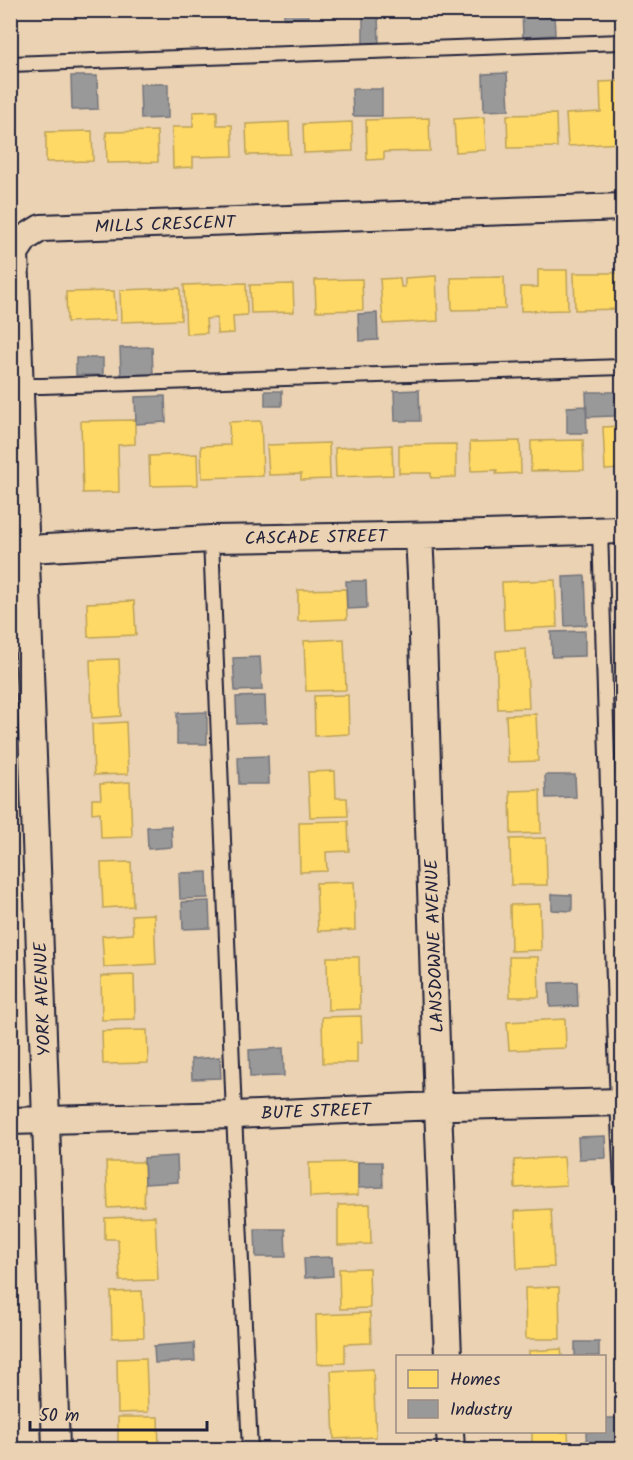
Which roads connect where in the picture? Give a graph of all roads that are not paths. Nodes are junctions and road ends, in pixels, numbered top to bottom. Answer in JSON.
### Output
{"nodes":[{"id":1,"x":622,"y":42,"type":"edge"},
{"id":2,"x":10,"y":64,"type":"edge"},
{"id":3,"x":622,"y":207,"type":"edge"},
{"id":4,"x":622,"y":367,"type":"edge"},
{"id":5,"x":21,"y":386,"type":"junction"},
{"id":6,"x":611,"y":530,"type":"edge"},
{"id":7,"x":419,"y":536,"type":"junction"},
{"id":8,"x":211,"y":539,"type":"junction"},
{"id":9,"x":18,"y":550,"type":"edge"},
{"id":10,"x":620,"y":1102,"type":"edge"},
{"id":11,"x":438,"y":1107,"type":"junction"},
{"id":12,"x":234,"y":1115,"type":"junction"},
{"id":13,"x":46,"y":1120,"type":"junction"},
{"id":14,"x":10,"y":1121,"type":"edge"},
{"id":15,"x":622,"y":1185,"type":"edge"},
{"id":16,"x":448,"y":1355,"type":"edge"},
{"id":17,"x":450,"y":1433,"type":"edge"},
{"id":18,"x":56,"y":1449,"type":"edge"},
{"id":19,"x":250,"y":1449,"type":"edge"},
{"id":20,"x":451,"y":1449,"type":"edge"}],
"edges":[{"from":1,"to":2,"type":"lane"},
{"from":3,"to":5,"type":"street","name":"MILLS CRESCENT"},
{"from":4,"to":5,"type":"lane"},
{"from":5,"to":9,"type":"street","name":"MILLS CRESCENT"},
{"from":6,"to":7,"type":"street","name":"CASCADE STREET"},
{"from":6,"to":10,"type":"lane"},
{"from":7,"to":8,"type":"street","name":"CASCADE STREET"},
{"from":7,"to":11,"type":"street","name":"LANSDOWNE AVENUE"},
{"from":8,"to":9,"type":"street","name":"CASCADE STREET"},
{"from":8,"to":12,"type":"lane"},
{"from":9,"to":13,"type":"street","name":"YORK AVENUE"},
{"from":10,"to":11,"type":"street","name":"BUTE STREET"},
{"from":10,"to":15,"type":"lane"},
{"from":11,"to":12,"type":"street","name":"BUTE STREET"},
{"from":11,"to":16,"type":"street","name":"LANSDOWNE AVENUE"},
{"from":12,"to":13,"type":"street","name":"BUTE STREET"},
{"from":12,"to":19,"type":"lane"},
{"from":13,"to":14,"type":"street","name":"BUTE STREET"},
{"from":13,"to":18,"type":"street","name":"YORK AVENUE"},
{"from":17,"to":20,"type":"street"}]}
